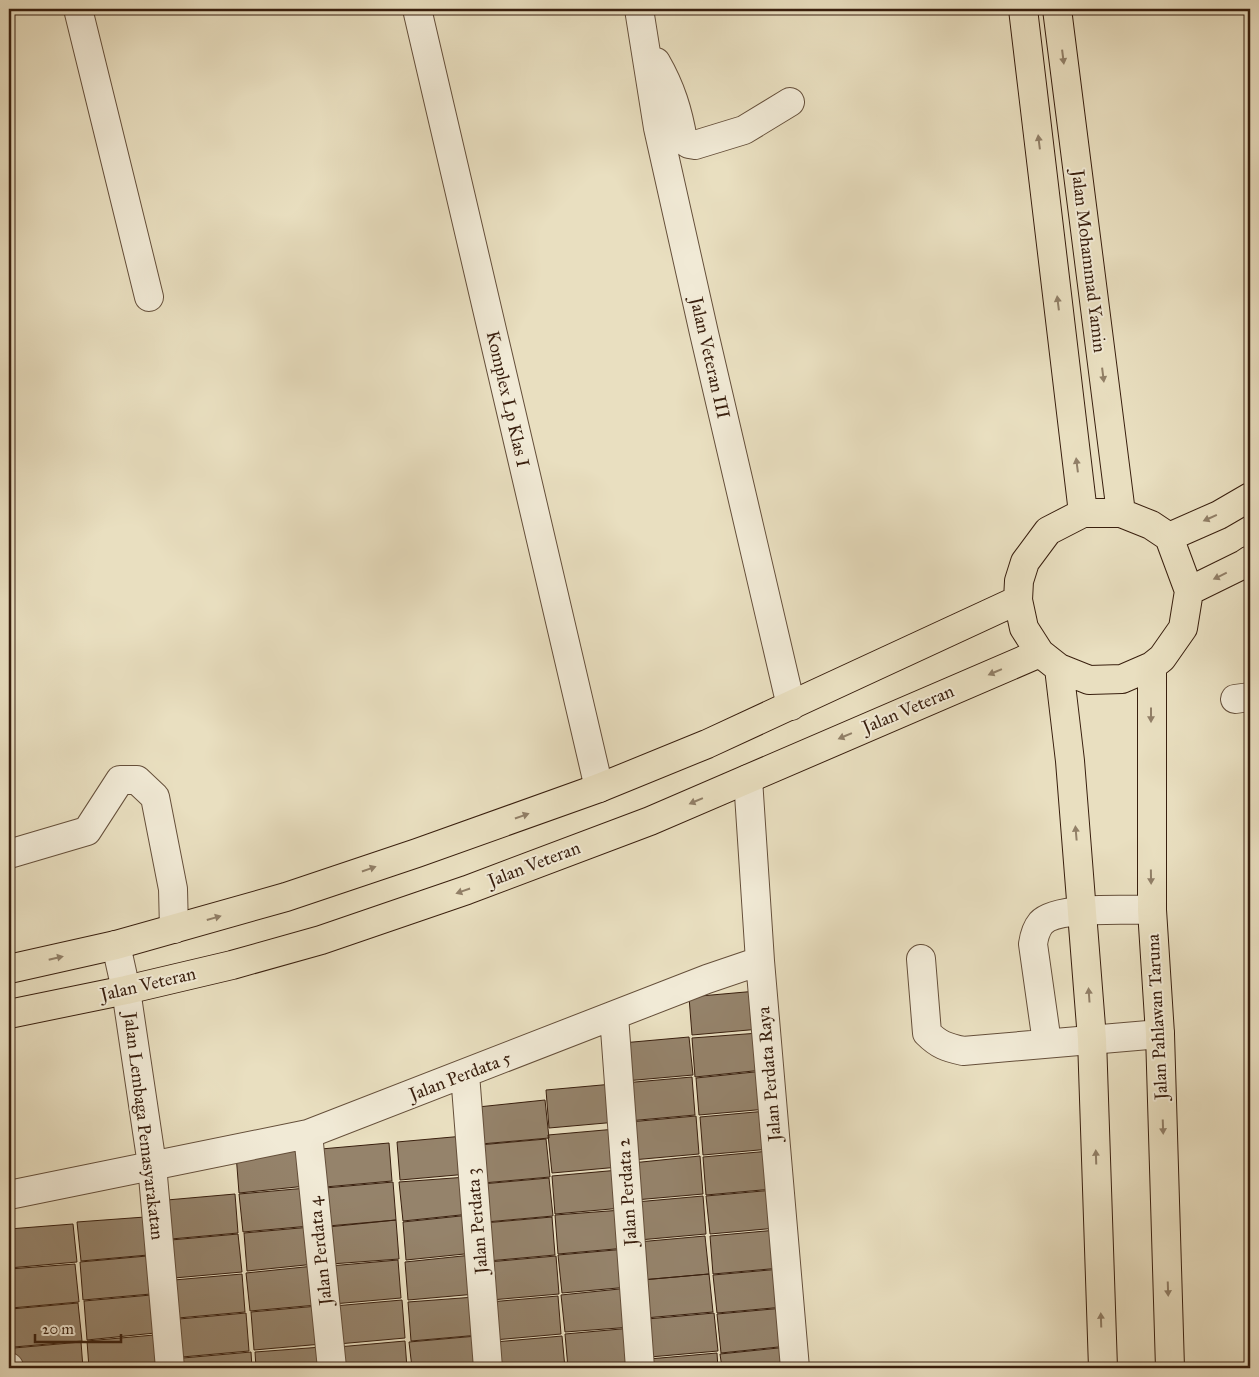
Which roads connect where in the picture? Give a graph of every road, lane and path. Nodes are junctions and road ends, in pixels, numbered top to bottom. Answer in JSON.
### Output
{"nodes":[{"id":1,"x":78,"y":9,"type":"edge"},
{"id":2,"x":417,"y":9,"type":"edge"},
{"id":3,"x":638,"y":9,"type":"edge"},
{"id":4,"x":1023,"y":9,"type":"edge"},
{"id":5,"x":1057,"y":9,"type":"edge"},
{"id":6,"x":645,"y":50,"type":"junction"},
{"id":7,"x":790,"y":102,"type":"dead end"},
{"id":8,"x":149,"y":297,"type":"dead end"},
{"id":9,"x":1250,"y":497,"type":"edge"},
{"id":10,"x":1083,"y":513,"type":"junction"},
{"id":11,"x":1120,"y":513,"type":"junction"},
{"id":12,"x":1169,"y":537,"type":"junction"},
{"id":13,"x":1250,"y":560,"type":"edge"},
{"id":14,"x":1189,"y":591,"type":"junction"},
{"id":15,"x":1018,"y":600,"type":"junction"},
{"id":16,"x":1049,"y":661,"type":"junction"},
{"id":17,"x":1152,"y":666,"type":"junction"},
{"id":18,"x":791,"y":706,"type":"junction"},
{"id":19,"x":748,"y":779,"type":"junction"},
{"id":20,"x":599,"y":788,"type":"junction"},
{"id":21,"x":9,"y":854,"type":"edge"},
{"id":22,"x":1152,"y":910,"type":"junction"},
{"id":23,"x":1082,"y":911,"type":"junction"},
{"id":24,"x":174,"y":929,"type":"junction"},
{"id":25,"x":116,"y":945,"type":"junction"},
{"id":26,"x":921,"y":960,"type":"dead end"},
{"id":27,"x":760,"y":961,"type":"junction"},
{"id":28,"x":9,"y":969,"type":"edge"},
{"id":29,"x":126,"y":990,"type":"junction"},
{"id":30,"x":9,"y":1014,"type":"edge"},
{"id":31,"x":614,"y":1016,"type":"junction"},
{"id":32,"x":1160,"y":1034,"type":"junction"},
{"id":33,"x":1092,"y":1039,"type":"junction"},
{"id":34,"x":1047,"y":1044,"type":"junction"},
{"id":35,"x":465,"y":1074,"type":"junction"},
{"id":36,"x":308,"y":1134,"type":"junction"},
{"id":37,"x":152,"y":1165,"type":"junction"},
{"id":38,"x":9,"y":1195,"type":"edge"},
{"id":39,"x":170,"y":1368,"type":"edge"},
{"id":40,"x":332,"y":1368,"type":"edge"},
{"id":41,"x":488,"y":1368,"type":"edge"},
{"id":42,"x":640,"y":1368,"type":"edge"},
{"id":43,"x":795,"y":1368,"type":"edge"},
{"id":44,"x":1103,"y":1368,"type":"edge"},
{"id":45,"x":1170,"y":1368,"type":"edge"}],
"edges":[{"from":1,"to":8,"type":"street"},
{"from":2,"to":20,"type":"street","name":"Komplex Lp Klas I"},
{"from":3,"to":6,"type":"street","name":"Jalan Veteran III"},
{"from":10,"to":4,"type":"main road","name":"Jalan Mohammad Yamin","one_way":true},
{"from":5,"to":11,"type":"main road","name":"Jalan Mohammad Yamin","one_way":true},
{"from":6,"to":7,"type":"street"},
{"from":6,"to":18,"type":"street","name":"Jalan Veteran III"},
{"from":9,"to":12,"type":"main road","one_way":true},
{"from":10,"to":11,"type":"main road"},
{"from":10,"to":15,"type":"main road"},
{"from":11,"to":12,"type":"main road"},
{"from":12,"to":14,"type":"main road"},
{"from":13,"to":14,"type":"main road","one_way":true},
{"from":14,"to":17,"type":"main road"},
{"from":15,"to":16,"type":"main road"},
{"from":15,"to":18,"type":"main road"},
{"from":16,"to":17,"type":"main road"},
{"from":16,"to":19,"type":"main road","name":"Jalan Veteran","one_way":true},
{"from":23,"to":16,"type":"main road","one_way":true},
{"from":17,"to":22,"type":"main road","name":"Jalan Pahlawan Taruna","one_way":true},
{"from":18,"to":20,"type":"main road"},
{"from":19,"to":27,"type":"street","name":"Jalan Perdata Raya"},
{"from":19,"to":29,"type":"main road","name":"Jalan Veteran","one_way":true},
{"from":24,"to":20,"type":"main road","one_way":true},
{"from":21,"to":24,"type":"street"},
{"from":22,"to":23,"type":"street"},
{"from":22,"to":32,"type":"main road","name":"Jalan Pahlawan Taruna"},
{"from":33,"to":23,"type":"main road","one_way":true},
{"from":23,"to":34,"type":"street"},
{"from":24,"to":25,"type":"main road"},
{"from":28,"to":25,"type":"main road","one_way":true},
{"from":25,"to":29,"type":"street","name":"Jalan Lembaga Pemasyarakatan"},
{"from":26,"to":34,"type":"street"},
{"from":27,"to":31,"type":"street","name":"Jalan Perdata 5"},
{"from":27,"to":43,"type":"street","name":"Jalan Perdata Raya"},
{"from":29,"to":30,"type":"main road","name":"Jalan Veteran"},
{"from":29,"to":37,"type":"street","name":"Jalan Lembaga Pemasyarakatan"},
{"from":31,"to":35,"type":"street","name":"Jalan Perdata 5"},
{"from":31,"to":42,"type":"street","name":"Jalan Perdata 2"},
{"from":32,"to":33,"type":"street"},
{"from":32,"to":45,"type":"main road","name":"Jalan Pahlawan Taruna","one_way":true},
{"from":33,"to":34,"type":"street"},
{"from":44,"to":33,"type":"main road","one_way":true},
{"from":35,"to":36,"type":"street","name":"Jalan Perdata 5"},
{"from":35,"to":41,"type":"street","name":"Jalan Perdata 3"},
{"from":36,"to":37,"type":"street","name":"Jalan Perdata 5"},
{"from":36,"to":40,"type":"street","name":"Jalan Perdata 4"},
{"from":37,"to":38,"type":"street","name":"Jalan Perdata 5"},
{"from":37,"to":39,"type":"street","name":"Jalan Lembaga Pemasyarakatan"}]}
